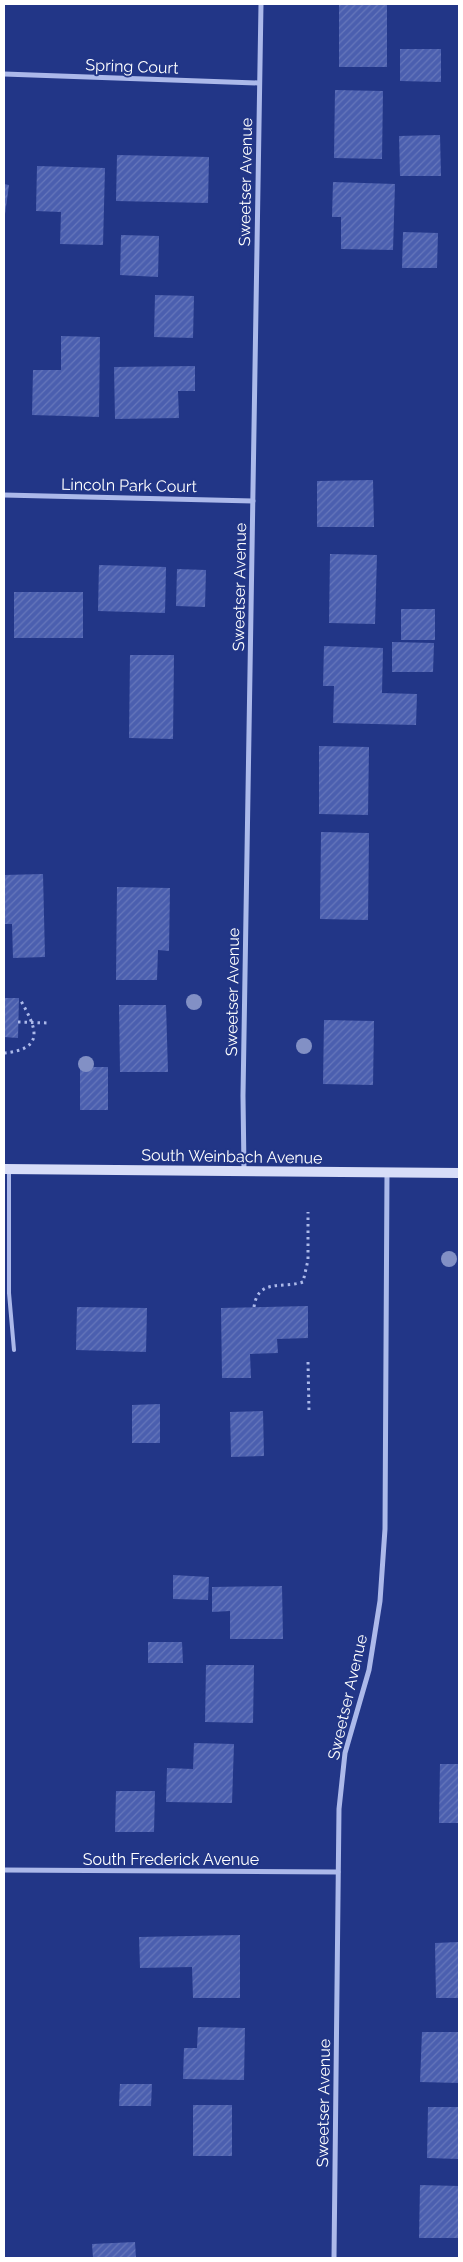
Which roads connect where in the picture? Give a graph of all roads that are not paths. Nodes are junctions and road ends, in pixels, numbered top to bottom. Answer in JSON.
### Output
{"nodes":[{"id":1,"x":261,"y":4,"type":"edge"},
{"id":2,"x":4,"y":74,"type":"edge"},
{"id":3,"x":259,"y":83,"type":"junction"},
{"id":4,"x":4,"y":495,"type":"edge"},
{"id":5,"x":253,"y":501,"type":"junction"},
{"id":6,"x":6,"y":1169,"type":"edge"},
{"id":7,"x":244,"y":1170,"type":"junction"},
{"id":8,"x":387,"y":1172,"type":"junction"},
{"id":9,"x":459,"y":1173,"type":"edge"},
{"id":10,"x":14,"y":1350,"type":"dead end"},
{"id":11,"x":4,"y":1870,"type":"edge"},
{"id":12,"x":338,"y":1872,"type":"junction"},
{"id":13,"x":334,"y":2258,"type":"edge"}],
"edges":[{"from":1,"to":3,"type":"street","name":"Sweetser Avenue"},
{"from":2,"to":3,"type":"street","name":"Spring Court"},
{"from":3,"to":5,"type":"street","name":"Sweetser Avenue"},
{"from":4,"to":5,"type":"street","name":"Lincoln Park Court"},
{"from":5,"to":7,"type":"street","name":"Sweetser Avenue"},
{"from":6,"to":7,"type":"street","name":"South Weinbach Avenue"},
{"from":6,"to":10,"type":"lane"},
{"from":7,"to":8,"type":"street","name":"South Weinbach Avenue"},
{"from":8,"to":9,"type":"street","name":"South Weinbach Avenue"},
{"from":8,"to":12,"type":"street","name":"Sweetser Avenue"},
{"from":11,"to":12,"type":"street","name":"South Frederick Avenue"},
{"from":12,"to":13,"type":"street","name":"Sweetser Avenue"}]}
